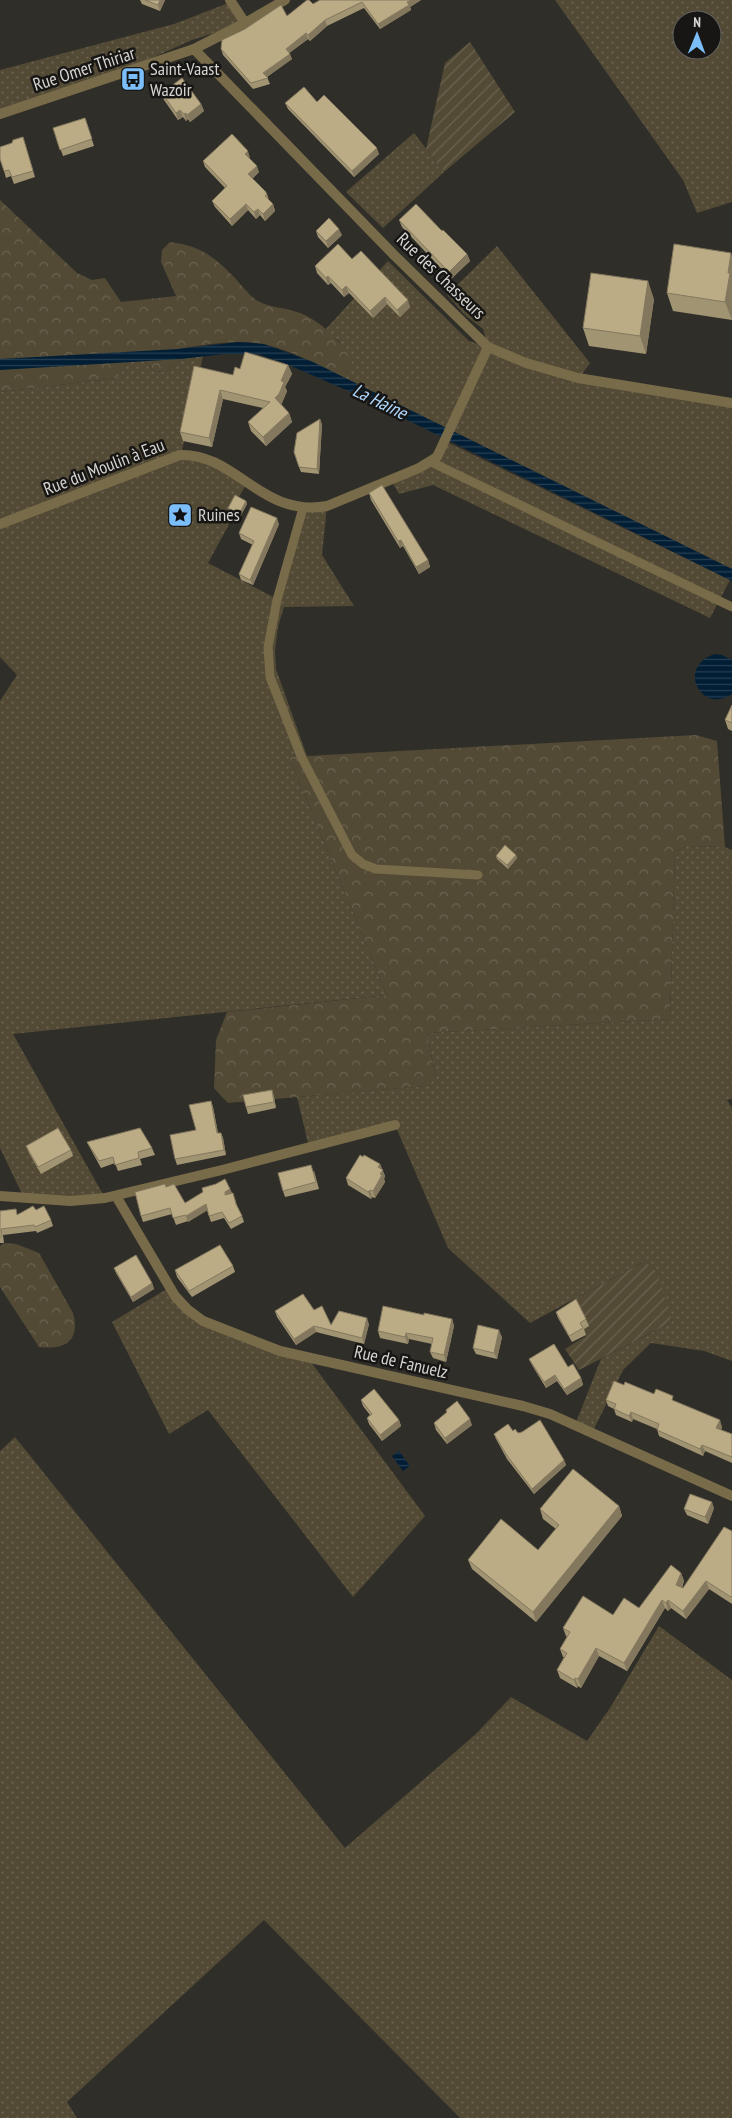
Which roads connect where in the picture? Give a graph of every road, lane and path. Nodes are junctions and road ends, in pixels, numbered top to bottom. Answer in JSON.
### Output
{"nodes":[{"id":1,"x":230,"y":0,"type":"edge"},
{"id":2,"x":285,"y":0,"type":"edge"},
{"id":3,"x":245,"y":23,"type":"junction"},
{"id":4,"x":194,"y":49,"type":"junction"},
{"id":5,"x":0,"y":114,"type":"edge"},
{"id":6,"x":488,"y":347,"type":"junction"},
{"id":7,"x":732,"y":402,"type":"edge"},
{"id":8,"x":431,"y":462,"type":"junction"},
{"id":9,"x":302,"y":508,"type":"junction"},
{"id":10,"x":0,"y":524,"type":"edge"},
{"id":11,"x":732,"y":607,"type":"edge"},
{"id":12,"x":478,"y":875,"type":"dead end"},
{"id":13,"x":394,"y":1124,"type":"dead end"},
{"id":14,"x":0,"y":1196,"type":"edge"},
{"id":15,"x":116,"y":1196,"type":"junction"},
{"id":16,"x":732,"y":1496,"type":"edge"}],
"edges":[{"from":1,"to":3,"type":"street"},
{"from":2,"to":3,"type":"street","name":"Rue Omer Thiriar"},
{"from":3,"to":4,"type":"street","name":"Rue Omer Thiriar"},
{"from":4,"to":5,"type":"street","name":"Rue Omer Thiriar"},
{"from":4,"to":6,"type":"street","name":"Rue des Chasseurs"},
{"from":6,"to":7,"type":"street","name":"Rue des Chasseurs"},
{"from":6,"to":8,"type":"street","name":"Rue du Moulin à Eau"},
{"from":8,"to":9,"type":"street","name":"Rue du Moulin à Eau"},
{"from":8,"to":11,"type":"lane"},
{"from":9,"to":10,"type":"street","name":"Rue du Moulin à Eau"},
{"from":9,"to":12,"type":"lane"},
{"from":13,"to":15,"type":"street"},
{"from":14,"to":15,"type":"street"},
{"from":15,"to":16,"type":"street","name":"Rue de Fanuelz"}]}
